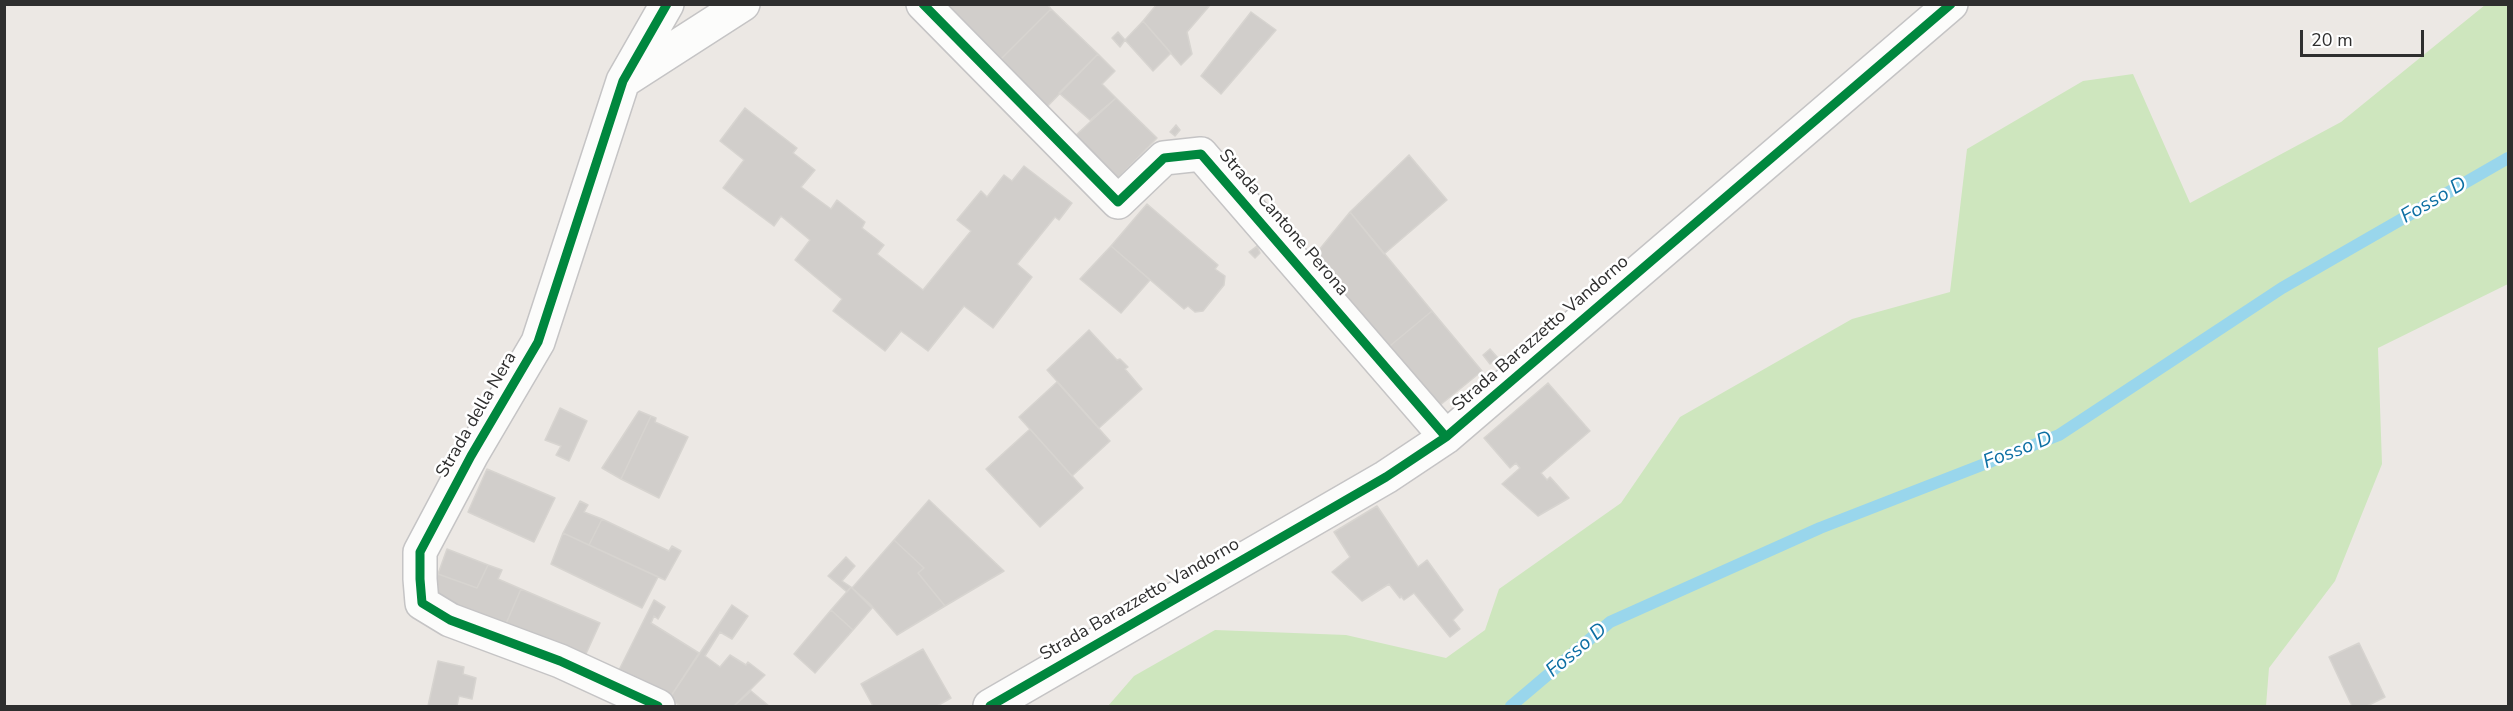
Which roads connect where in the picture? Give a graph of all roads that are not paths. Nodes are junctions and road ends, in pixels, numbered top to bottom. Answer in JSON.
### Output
{"nodes":[{"id":1,"x":667,"y":4,"type":"edge"},
{"id":2,"x":743,"y":4,"type":"edge"},
{"id":3,"x":923,"y":4,"type":"edge"},
{"id":4,"x":1951,"y":4,"type":"edge"},
{"id":5,"x":623,"y":81,"type":"junction"},
{"id":6,"x":1446,"y":437,"type":"junction"},
{"id":7,"x":658,"y":706,"type":"edge"},
{"id":8,"x":990,"y":706,"type":"edge"}],
"edges":[{"from":1,"to":5,"type":"street","name":"Strada della Nera"},
{"from":2,"to":5,"type":"street"},
{"from":3,"to":6,"type":"street","name":"Strada Cantone Perona"},
{"from":4,"to":6,"type":"street","name":"Strada Barazzetto Vandorno"},
{"from":5,"to":7,"type":"street","name":"Strada della Nera"},
{"from":6,"to":8,"type":"street","name":"Strada Barazzetto Vandorno"}]}
